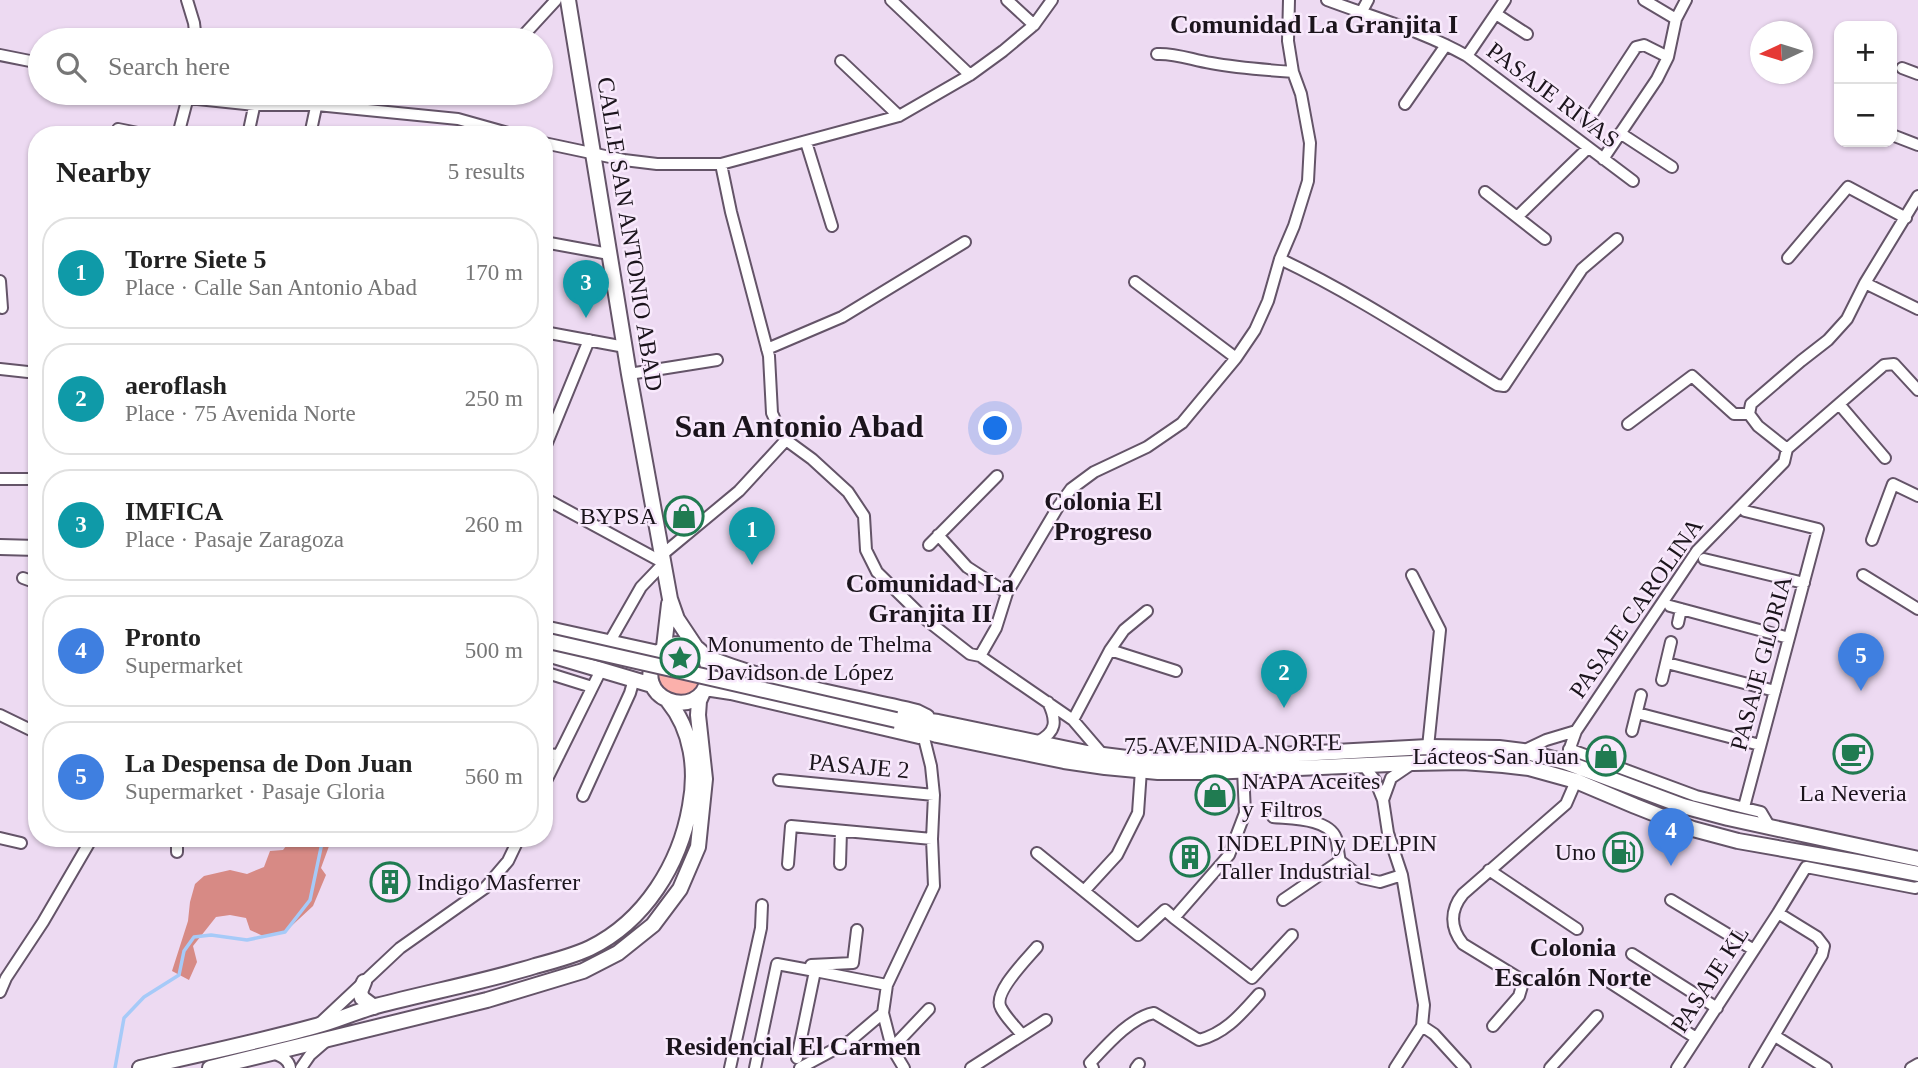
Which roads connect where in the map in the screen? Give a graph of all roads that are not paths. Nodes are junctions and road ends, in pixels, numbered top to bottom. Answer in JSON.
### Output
{"nodes":[{"id":1,"x":187,"y":0,"type":"edge"},
{"id":2,"x":555,"y":0,"type":"edge"},
{"id":3,"x":568,"y":0,"type":"edge"},
{"id":4,"x":891,"y":0,"type":"edge"},
{"id":5,"x":1007,"y":0,"type":"edge"},
{"id":6,"x":1052,"y":0,"type":"edge"},
{"id":7,"x":1289,"y":0,"type":"edge"},
{"id":8,"x":1327,"y":0,"type":"edge"},
{"id":9,"x":1368,"y":0,"type":"edge"},
{"id":10,"x":1505,"y":0,"type":"edge"},
{"id":11,"x":1644,"y":0,"type":"edge"},
{"id":12,"x":1686,"y":0,"type":"edge"},
{"id":13,"x":1361,"y":13,"type":"junction"},
{"id":14,"x":1496,"y":14,"type":"junction"},
{"id":15,"x":1676,"y":19,"type":"junction"},
{"id":16,"x":1034,"y":25,"type":"junction"},
{"id":17,"x":195,"y":28,"type":"edge"},
{"id":18,"x":531,"y":28,"type":"edge"},
{"id":19,"x":1527,"y":34,"type":"dead end"},
{"id":20,"x":1446,"y":45,"type":"junction"},
{"id":21,"x":1157,"y":54,"type":"dead end"},
{"id":22,"x":1467,"y":56,"type":"junction"},
{"id":23,"x":1668,"y":57,"type":"junction"},
{"id":24,"x":0,"y":58,"type":"edge"},
{"id":25,"x":841,"y":61,"type":"dead end"},
{"id":26,"x":28,"y":62,"type":"edge"},
{"id":27,"x":1902,"y":68,"type":"dead end"},
{"id":28,"x":1293,"y":72,"type":"junction"},
{"id":29,"x":1918,"y":74,"type":"edge"},
{"id":30,"x":970,"y":75,"type":"junction"},
{"id":31,"x":1405,"y":104,"type":"dead end"},
{"id":32,"x":186,"y":105,"type":"edge"},
{"id":33,"x":255,"y":105,"type":"joint"},
{"id":34,"x":317,"y":105,"type":"junction"},
{"id":35,"x":899,"y":116,"type":"junction"},
{"id":36,"x":1587,"y":122,"type":"dead end"},
{"id":37,"x":180,"y":126,"type":"edge"},
{"id":38,"x":250,"y":126,"type":"edge"},
{"id":39,"x":312,"y":126,"type":"edge"},
{"id":40,"x":483,"y":126,"type":"edge"},
{"id":41,"x":1620,"y":132,"type":"junction"},
{"id":42,"x":1897,"y":137,"type":"edge"},
{"id":43,"x":806,"y":142,"type":"junction"},
{"id":44,"x":553,"y":145,"type":"edge"},
{"id":45,"x":1918,"y":145,"type":"edge"},
{"id":46,"x":1588,"y":148,"type":"junction"},
{"id":47,"x":593,"y":154,"type":"junction"},
{"id":48,"x":1603,"y":159,"type":"junction"},
{"id":49,"x":721,"y":164,"type":"junction"},
{"id":50,"x":1672,"y":167,"type":"dead end"},
{"id":51,"x":1633,"y":181,"type":"dead end"},
{"id":52,"x":1485,"y":192,"type":"dead end"},
{"id":53,"x":1918,"y":196,"type":"edge"},
{"id":54,"x":1517,"y":217,"type":"junction"},
{"id":55,"x":1906,"y":218,"type":"junction"},
{"id":56,"x":832,"y":226,"type":"dead end"},
{"id":57,"x":1545,"y":239,"type":"dead end"},
{"id":58,"x":1617,"y":239,"type":"dead end"},
{"id":59,"x":965,"y":242,"type":"dead end"},
{"id":60,"x":553,"y":244,"type":"edge"},
{"id":61,"x":610,"y":254,"type":"junction"},
{"id":62,"x":1788,"y":258,"type":"dead end"},
{"id":63,"x":1280,"y":259,"type":"junction"},
{"id":64,"x":0,"y":281,"type":"edge"},
{"id":65,"x":1135,"y":282,"type":"dead end"},
{"id":66,"x":1866,"y":283,"type":"junction"},
{"id":67,"x":2,"y":307,"type":"dead end"},
{"id":68,"x":1918,"y":309,"type":"edge"},
{"id":69,"x":553,"y":334,"type":"edge"},
{"id":70,"x":589,"y":340,"type":"junction"},
{"id":71,"x":625,"y":348,"type":"junction"},
{"id":72,"x":767,"y":349,"type":"junction"},
{"id":73,"x":1236,"y":358,"type":"junction"},
{"id":74,"x":717,"y":360,"type":"dead end"},
{"id":75,"x":0,"y":369,"type":"edge"},
{"id":76,"x":28,"y":372,"type":"edge"},
{"id":77,"x":629,"y":374,"type":"junction"},
{"id":78,"x":1918,"y":390,"type":"edge"},
{"id":79,"x":1839,"y":404,"type":"junction"},
{"id":80,"x":1749,"y":414,"type":"junction"},
{"id":81,"x":1629,"y":424,"type":"dead end"},
{"id":82,"x":553,"y":428,"type":"edge"},
{"id":83,"x":786,"y":440,"type":"junction"},
{"id":84,"x":1787,"y":449,"type":"junction"},
{"id":85,"x":1885,"y":458,"type":"dead end"},
{"id":86,"x":997,"y":476,"type":"dead end"},
{"id":87,"x":0,"y":479,"type":"edge"},
{"id":88,"x":28,"y":479,"type":"edge"},
{"id":89,"x":1918,"y":496,"type":"edge"},
{"id":90,"x":553,"y":503,"type":"edge"},
{"id":91,"x":1745,"y":511,"type":"dead end"},
{"id":92,"x":938,"y":535,"type":"junction"},
{"id":93,"x":1872,"y":540,"type":"dead end"},
{"id":94,"x":929,"y":545,"type":"dead end"},
{"id":95,"x":0,"y":547,"type":"edge"},
{"id":96,"x":28,"y":548,"type":"edge"},
{"id":97,"x":664,"y":559,"type":"junction"},
{"id":98,"x":1704,"y":559,"type":"dead end"},
{"id":99,"x":1412,"y":575,"type":"dead end"},
{"id":100,"x":1863,"y":575,"type":"dead end"},
{"id":101,"x":23,"y":578,"type":"dead end"},
{"id":102,"x":28,"y":580,"type":"edge"},
{"id":103,"x":1804,"y":583,"type":"junction"},
{"id":104,"x":1007,"y":593,"type":"junction"},
{"id":105,"x":670,"y":599,"type":"junction"},
{"id":106,"x":1918,"y":608,"type":"edge"},
{"id":107,"x":1147,"y":611,"type":"dead end"},
{"id":108,"x":1678,"y":623,"type":"dead end"},
{"id":109,"x":553,"y":630,"type":"edge"},
{"id":110,"x":1789,"y":638,"type":"junction"},
{"id":111,"x":553,"y":641,"type":"edge"},
{"id":112,"x":1671,"y":642,"type":"dead end"},
{"id":113,"x":608,"y":643,"type":"junction"},
{"id":114,"x":661,"y":650,"type":"junction"},
{"id":115,"x":1110,"y":650,"type":"junction"},
{"id":116,"x":700,"y":652,"type":"junction"},
{"id":117,"x":553,"y":656,"type":"edge"},
{"id":118,"x":980,"y":656,"type":"junction"},
{"id":119,"x":1667,"y":663,"type":"junction"},
{"id":120,"x":601,"y":670,"type":"junction"},
{"id":121,"x":1176,"y":671,"type":"dead end"},
{"id":122,"x":553,"y":675,"type":"edge"},
{"id":123,"x":634,"y":679,"type":"junction"},
{"id":124,"x":1662,"y":680,"type":"dead end"},
{"id":125,"x":652,"y":685,"type":"junction"},
{"id":126,"x":592,"y":687,"type":"junction"},
{"id":127,"x":704,"y":690,"type":"junction"},
{"id":128,"x":1775,"y":691,"type":"junction"},
{"id":129,"x":1641,"y":695,"type":"dead end"},
{"id":130,"x":668,"y":701,"type":"junction"},
{"id":131,"x":1048,"y":702,"type":"junction"},
{"id":132,"x":1637,"y":713,"type":"junction"},
{"id":133,"x":0,"y":715,"type":"edge"},
{"id":134,"x":1073,"y":720,"type":"junction"},
{"id":135,"x":28,"y":729,"type":"edge"},
{"id":136,"x":933,"y":731,"type":"junction"},
{"id":137,"x":1576,"y":731,"type":"junction"},
{"id":138,"x":1632,"y":731,"type":"dead end"},
{"id":139,"x":1037,"y":742,"type":"junction"},
{"id":140,"x":1760,"y":745,"type":"junction"},
{"id":141,"x":1428,"y":747,"type":"junction"},
{"id":142,"x":1522,"y":751,"type":"junction"},
{"id":143,"x":553,"y":755,"type":"edge"},
{"id":144,"x":559,"y":755,"type":"junction"},
{"id":145,"x":1103,"y":755,"type":"junction"},
{"id":146,"x":1567,"y":756,"type":"junction"},
{"id":147,"x":1413,"y":763,"type":"junction"},
{"id":148,"x":1363,"y":765,"type":"junction"},
{"id":149,"x":553,"y":767,"type":"edge"},
{"id":150,"x":1141,"y":770,"type":"junction"},
{"id":151,"x":1243,"y":770,"type":"junction"},
{"id":152,"x":779,"y":780,"type":"dead end"},
{"id":153,"x":1576,"y":781,"type":"junction"},
{"id":154,"x":934,"y":795,"type":"junction"},
{"id":155,"x":583,"y":796,"type":"dead end"},
{"id":156,"x":1383,"y":800,"type":"junction"},
{"id":157,"x":1744,"y":807,"type":"junction"},
{"id":158,"x":1273,"y":817,"type":"dead end"},
{"id":159,"x":1771,"y":828,"type":"junction"},
{"id":160,"x":841,"y":831,"type":"junction"},
{"id":161,"x":0,"y":838,"type":"edge"},
{"id":162,"x":932,"y":839,"type":"junction"},
{"id":163,"x":21,"y":843,"type":"dead end"},
{"id":164,"x":87,"y":847,"type":"edge"},
{"id":165,"x":177,"y":847,"type":"edge"},
{"id":166,"x":515,"y":847,"type":"edge"},
{"id":167,"x":177,"y":852,"type":"dead end"},
{"id":168,"x":1037,"y":853,"type":"dead end"},
{"id":169,"x":1918,"y":859,"type":"edge"},
{"id":170,"x":1340,"y":861,"type":"junction"},
{"id":171,"x":788,"y":864,"type":"dead end"},
{"id":172,"x":840,"y":864,"type":"dead end"},
{"id":173,"x":1489,"y":870,"type":"junction"},
{"id":174,"x":1918,"y":874,"type":"edge"},
{"id":175,"x":1402,"y":875,"type":"junction"},
{"id":176,"x":1918,"y":887,"type":"edge"},
{"id":177,"x":1084,"y":891,"type":"junction"},
{"id":178,"x":1283,"y":900,"type":"dead end"},
{"id":179,"x":1671,"y":900,"type":"dead end"},
{"id":180,"x":762,"y":905,"type":"dead end"},
{"id":181,"x":1778,"y":913,"type":"junction"},
{"id":182,"x":1174,"y":918,"type":"junction"},
{"id":183,"x":1577,"y":929,"type":"dead end"},
{"id":184,"x":857,"y":930,"type":"dead end"},
{"id":185,"x":1292,"y":935,"type":"dead end"},
{"id":186,"x":1037,"y":947,"type":"dead end"},
{"id":187,"x":1754,"y":950,"type":"junction"},
{"id":188,"x":1632,"y":954,"type":"dead end"},
{"id":189,"x":813,"y":968,"type":"junction"},
{"id":190,"x":1608,"y":981,"type":"dead end"},
{"id":191,"x":364,"y":982,"type":"junction"},
{"id":192,"x":887,"y":985,"type":"junction"},
{"id":193,"x":0,"y":992,"type":"edge"},
{"id":194,"x":1259,"y":994,"type":"dead end"},
{"id":195,"x":373,"y":1007,"type":"junction"},
{"id":196,"x":1717,"y":1008,"type":"junction"},
{"id":197,"x":929,"y":1009,"type":"dead end"},
{"id":198,"x":883,"y":1013,"type":"junction"},
{"id":199,"x":1597,"y":1016,"type":"dead end"},
{"id":200,"x":1046,"y":1020,"type":"dead end"},
{"id":201,"x":317,"y":1026,"type":"junction"},
{"id":202,"x":1422,"y":1026,"type":"junction"},
{"id":203,"x":1493,"y":1026,"type":"dead end"},
{"id":204,"x":1022,"y":1035,"type":"junction"},
{"id":205,"x":1775,"y":1036,"type":"junction"},
{"id":206,"x":1696,"y":1038,"type":"junction"},
{"id":207,"x":329,"y":1039,"type":"junction"},
{"id":208,"x":892,"y":1048,"type":"junction"},
{"id":209,"x":272,"y":1054,"type":"junction"},
{"id":210,"x":798,"y":1063,"type":"edge"},
{"id":211,"x":1918,"y":1064,"type":"edge"},
{"id":212,"x":1555,"y":1066,"type":"edge"},
{"id":213,"x":140,"y":1068,"type":"edge"},
{"id":214,"x":210,"y":1068,"type":"edge"},
{"id":215,"x":290,"y":1068,"type":"edge"},
{"id":216,"x":301,"y":1068,"type":"edge"},
{"id":217,"x":730,"y":1068,"type":"edge"},
{"id":218,"x":755,"y":1068,"type":"edge"},
{"id":219,"x":904,"y":1068,"type":"edge"},
{"id":220,"x":971,"y":1068,"type":"edge"},
{"id":221,"x":1093,"y":1068,"type":"edge"},
{"id":222,"x":1395,"y":1068,"type":"edge"},
{"id":223,"x":1465,"y":1068,"type":"edge"},
{"id":224,"x":1677,"y":1068,"type":"edge"},
{"id":225,"x":1755,"y":1068,"type":"edge"},
{"id":226,"x":1826,"y":1068,"type":"edge"},
{"id":227,"x":1911,"y":1068,"type":"edge"}],
"edges":[{"from":1,"to":17,"type":"street"},
{"from":2,"to":18,"type":"street"},
{"from":3,"to":47,"type":"main road","name":"CALLE SAN ANTONIO ABAD"},
{"from":4,"to":30,"type":"street"},
{"from":5,"to":16,"type":"street"},
{"from":6,"to":16,"type":"street"},
{"from":7,"to":28,"type":"street"},
{"from":8,"to":13,"type":"street","name":"PASAJE RIVAS"},
{"from":9,"to":13,"type":"street"},
{"from":10,"to":14,"type":"street"},
{"from":11,"to":15,"type":"street"},
{"from":12,"to":15,"type":"street"},
{"from":13,"to":20,"type":"street","name":"PASAJE RIVAS"},
{"from":14,"to":19,"type":"street"},
{"from":14,"to":22,"type":"street"},
{"from":15,"to":23,"type":"street"},
{"from":16,"to":30,"type":"street"},
{"from":20,"to":22,"type":"street","name":"PASAJE RIVAS"},
{"from":20,"to":31,"type":"street"},
{"from":21,"to":28,"type":"street"},
{"from":22,"to":46,"type":"street","name":"PASAJE RIVAS"},
{"from":23,"to":36,"type":"street"},
{"from":23,"to":41,"type":"street"},
{"from":24,"to":26,"type":"street"},
{"from":25,"to":35,"type":"street"},
{"from":27,"to":29,"type":"street"},
{"from":28,"to":63,"type":"street"},
{"from":30,"to":35,"type":"street"},
{"from":32,"to":37,"type":"street"},
{"from":33,"to":34,"type":"street"},
{"from":33,"to":38,"type":"street"},
{"from":34,"to":39,"type":"street"},
{"from":34,"to":40,"type":"street"},
{"from":35,"to":43,"type":"street"},
{"from":41,"to":48,"type":"street"},
{"from":41,"to":50,"type":"street"},
{"from":42,"to":45,"type":"street"},
{"from":43,"to":49,"type":"street"},
{"from":43,"to":56,"type":"street"},
{"from":44,"to":47,"type":"street"},
{"from":46,"to":48,"type":"street","name":"PASAJE RIVAS"},
{"from":46,"to":54,"type":"street"},
{"from":47,"to":49,"type":"street"},
{"from":47,"to":61,"type":"main road","name":"CALLE SAN ANTONIO ABAD"},
{"from":48,"to":51,"type":"street","name":"PASAJE RIVAS"},
{"from":49,"to":72,"type":"street"},
{"from":52,"to":54,"type":"street"},
{"from":53,"to":55,"type":"street"},
{"from":54,"to":57,"type":"street"},
{"from":55,"to":62,"type":"street"},
{"from":55,"to":66,"type":"street"},
{"from":58,"to":63,"type":"street"},
{"from":59,"to":72,"type":"street"},
{"from":60,"to":61,"type":"street"},
{"from":61,"to":71,"type":"main road","name":"CALLE SAN ANTONIO ABAD"},
{"from":63,"to":73,"type":"street"},
{"from":64,"to":67,"type":"street"},
{"from":65,"to":73,"type":"street"},
{"from":66,"to":68,"type":"street"},
{"from":66,"to":80,"type":"street"},
{"from":69,"to":70,"type":"street"},
{"from":70,"to":71,"type":"street"},
{"from":70,"to":82,"type":"street"},
{"from":71,"to":77,"type":"main road","name":"CALLE SAN ANTONIO ABAD"},
{"from":72,"to":83,"type":"street"},
{"from":73,"to":104,"type":"street"},
{"from":74,"to":77,"type":"street"},
{"from":75,"to":76,"type":"street"},
{"from":77,"to":97,"type":"main road","name":"CALLE SAN ANTONIO ABAD"},
{"from":78,"to":79,"type":"street","name":"PASAJE CAROLINA"},
{"from":79,"to":84,"type":"street","name":"PASAJE CAROLINA"},
{"from":79,"to":85,"type":"street"},
{"from":80,"to":81,"type":"street"},
{"from":80,"to":84,"type":"street"},
{"from":83,"to":97,"type":"street"},
{"from":83,"to":118,"type":"street"},
{"from":84,"to":137,"type":"street","name":"PASAJE CAROLINA"},
{"from":86,"to":92,"type":"street"},
{"from":87,"to":88,"type":"street"},
{"from":89,"to":93,"type":"street"},
{"from":90,"to":97,"type":"street"},
{"from":91,"to":103,"type":"street","name":"PASAJE GLORIA"},
{"from":92,"to":94,"type":"street"},
{"from":92,"to":104,"type":"street"},
{"from":95,"to":96,"type":"main road"},
{"from":97,"to":105,"type":"main road","name":"CALLE SAN ANTONIO ABAD"},
{"from":97,"to":113,"type":"street"},
{"from":98,"to":103,"type":"street"},
{"from":99,"to":141,"type":"street"},
{"from":100,"to":106,"type":"street"},
{"from":101,"to":102,"type":"street"},
{"from":103,"to":110,"type":"street","name":"PASAJE GLORIA"},
{"from":104,"to":118,"type":"street"},
{"from":105,"to":114,"type":"main road","name":"CALLE SAN ANTONIO ABAD"},
{"from":105,"to":116,"type":"main road","name":"CALLE SAN ANTONIO ABAD"},
{"from":107,"to":115,"type":"street"},
{"from":108,"to":110,"type":"street"},
{"from":109,"to":113,"type":"main road"},
{"from":110,"to":128,"type":"street","name":"PASAJE GLORIA"},
{"from":111,"to":136,"type":"main road","name":"75 AVENIDA NORTE","bridge":true},
{"from":112,"to":119,"type":"street"},
{"from":113,"to":114,"type":"main road"},
{"from":114,"to":116,"type":"main road"},
{"from":114,"to":125,"type":"main road"},
{"from":115,"to":121,"type":"street"},
{"from":115,"to":134,"type":"street"},
{"from":116,"to":127,"type":"main road"},
{"from":116,"to":136,"type":"main road"},
{"from":117,"to":120,"type":"main road"},
{"from":118,"to":131,"type":"street"},
{"from":119,"to":124,"type":"street"},
{"from":119,"to":128,"type":"street"},
{"from":120,"to":123,"type":"main road"},
{"from":120,"to":126,"type":"street"},
{"from":122,"to":126,"type":"street"},
{"from":123,"to":125,"type":"main road"},
{"from":123,"to":155,"type":"street"},
{"from":125,"to":130,"type":"main road"},
{"from":126,"to":144,"type":"street"},
{"from":127,"to":130,"type":"main road"},
{"from":127,"to":136,"type":"main road"},
{"from":127,"to":207,"type":"main road"},
{"from":128,"to":140,"type":"street","name":"PASAJE GLORIA"},
{"from":129,"to":132,"type":"street"},
{"from":130,"to":195,"type":"main road"},
{"from":131,"to":134,"type":"street"},
{"from":131,"to":139,"type":"street"},
{"from":132,"to":138,"type":"street"},
{"from":132,"to":140,"type":"street"},
{"from":133,"to":135,"type":"street"},
{"from":134,"to":145,"type":"street"},
{"from":136,"to":139,"type":"main road","name":"75 AVENIDA NORTE"},
{"from":136,"to":150,"type":"main road","name":"75 AVENIDA NORTE"},
{"from":136,"to":154,"type":"street"},
{"from":137,"to":142,"type":"street","name":"PASAJE CAROLINA"},
{"from":137,"to":146,"type":"street","name":"PASAJE CAROLINA"},
{"from":139,"to":145,"type":"main road","name":"75 AVENIDA NORTE"},
{"from":140,"to":157,"type":"street","name":"PASAJE GLORIA"},
{"from":141,"to":142,"type":"main road","name":"75 AVENIDA NORTE"},
{"from":141,"to":145,"type":"main road","name":"75 AVENIDA NORTE"},
{"from":142,"to":146,"type":"main road","name":"75 AVENIDA NORTE"},
{"from":143,"to":144,"type":"street"},
{"from":144,"to":149,"type":"street"},
{"from":146,"to":157,"type":"street"},
{"from":146,"to":159,"type":"main road","name":"75 AVENIDA NORTE"},
{"from":147,"to":148,"type":"main road","name":"75 AVENIDA NORTE"},
{"from":147,"to":153,"type":"main road","name":"75 AVENIDA NORTE"},
{"from":147,"to":156,"type":"street"},
{"from":148,"to":151,"type":"main road","name":"75 AVENIDA NORTE"},
{"from":148,"to":156,"type":"street"},
{"from":150,"to":151,"type":"main road","name":"75 AVENIDA NORTE"},
{"from":150,"to":177,"type":"street"},
{"from":151,"to":182,"type":"street"},
{"from":152,"to":154,"type":"street","name":"PASAJE 2"},
{"from":153,"to":173,"type":"street"},
{"from":153,"to":174,"type":"main road","name":"75 AVENIDA NORTE"},
{"from":154,"to":162,"type":"street"},
{"from":156,"to":175,"type":"street"},
{"from":157,"to":159,"type":"street"},
{"from":158,"to":170,"type":"street"},
{"from":159,"to":169,"type":"main road","name":"75 AVENIDA NORTE"},
{"from":160,"to":162,"type":"street"},
{"from":160,"to":171,"type":"street"},
{"from":160,"to":172,"type":"street"},
{"from":161,"to":163,"type":"street"},
{"from":162,"to":192,"type":"street"},
{"from":164,"to":193,"type":"street"},
{"from":165,"to":167,"type":"street"},
{"from":166,"to":191,"type":"street"},
{"from":168,"to":177,"type":"street"},
{"from":170,"to":175,"type":"street"},
{"from":170,"to":178,"type":"street"},
{"from":173,"to":183,"type":"street"},
{"from":173,"to":203,"type":"street"},
{"from":175,"to":202,"type":"street"},
{"from":176,"to":181,"type":"street","name":"PASAJE KL"},
{"from":177,"to":182,"type":"street"},
{"from":179,"to":187,"type":"street"},
{"from":180,"to":217,"type":"street"},
{"from":181,"to":187,"type":"street","name":"PASAJE KL"},
{"from":181,"to":205,"type":"street"},
{"from":182,"to":185,"type":"street"},
{"from":184,"to":189,"type":"street"},
{"from":186,"to":204,"type":"street"},
{"from":187,"to":196,"type":"street","name":"PASAJE KL"},
{"from":188,"to":196,"type":"street"},
{"from":189,"to":192,"type":"street"},
{"from":189,"to":210,"type":"street"},
{"from":189,"to":218,"type":"street"},
{"from":190,"to":206,"type":"street"},
{"from":191,"to":195,"type":"main road"},
{"from":191,"to":201,"type":"street"},
{"from":192,"to":198,"type":"street"},
{"from":194,"to":221,"type":"street"},
{"from":195,"to":201,"type":"main road"},
{"from":196,"to":206,"type":"street","name":"PASAJE KL"},
{"from":197,"to":208,"type":"street"},
{"from":198,"to":208,"type":"street"},
{"from":198,"to":210,"type":"street"},
{"from":199,"to":212,"type":"street"},
{"from":200,"to":204,"type":"street"},
{"from":201,"to":213,"type":"main road"},
{"from":202,"to":222,"type":"street"},
{"from":202,"to":223,"type":"street"},
{"from":204,"to":220,"type":"street"},
{"from":205,"to":225,"type":"street"},
{"from":205,"to":226,"type":"street"},
{"from":206,"to":224,"type":"street","name":"PASAJE KL"},
{"from":207,"to":209,"type":"main road"},
{"from":207,"to":216,"type":"street"},
{"from":208,"to":219,"type":"street"},
{"from":209,"to":214,"type":"main road"},
{"from":209,"to":215,"type":"street"},
{"from":211,"to":227,"type":"street"}]}
